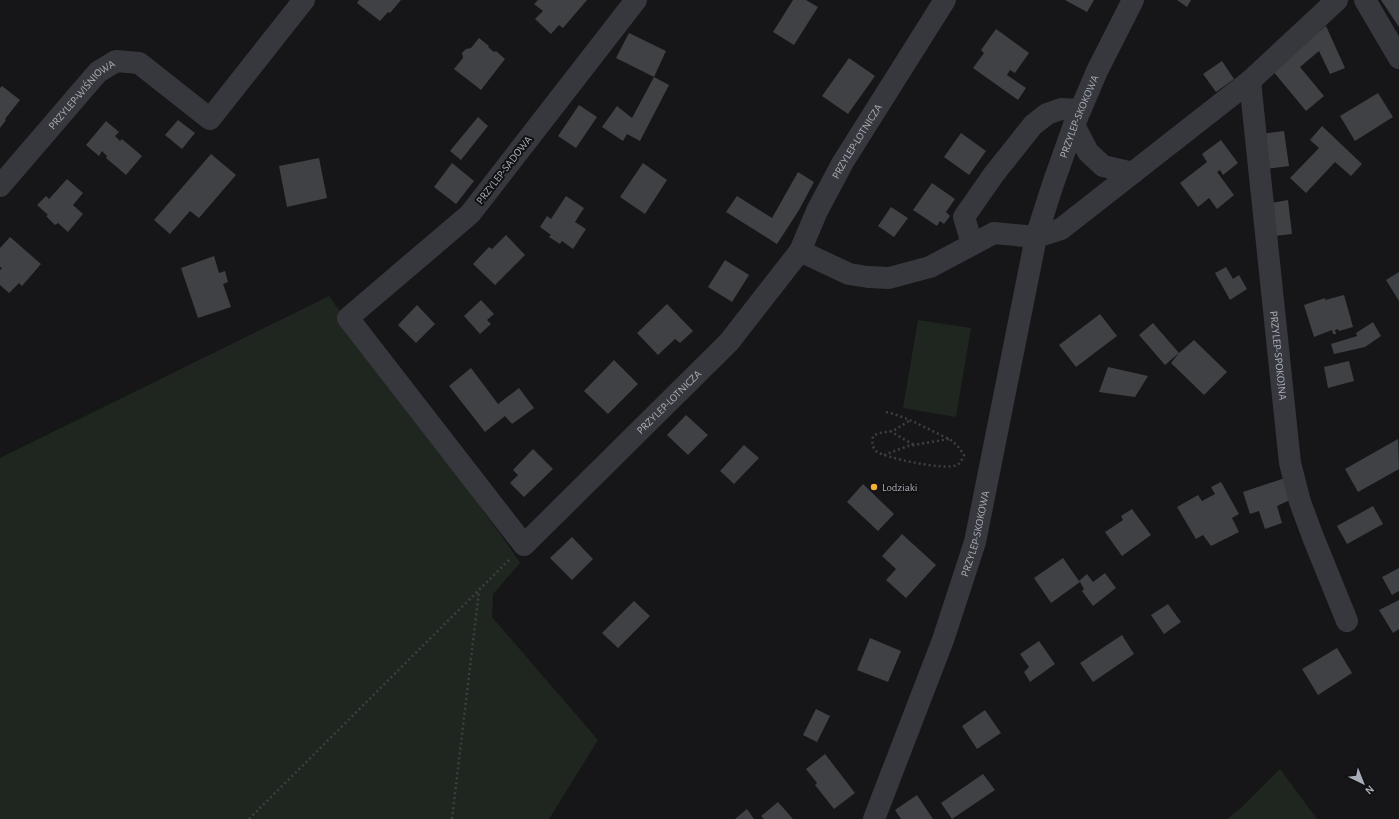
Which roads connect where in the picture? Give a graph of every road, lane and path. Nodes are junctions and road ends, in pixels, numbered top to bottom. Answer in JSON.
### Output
{"nodes":[{"id":1,"x":304,"y":0,"type":"edge"},
{"id":2,"x":636,"y":0,"type":"edge"},
{"id":3,"x":945,"y":0,"type":"edge"},
{"id":4,"x":1133,"y":0,"type":"edge"},
{"id":5,"x":1337,"y":0,"type":"edge"},
{"id":6,"x":1365,"y":0,"type":"edge"},
{"id":7,"x":1399,"y":58,"type":"edge"},
{"id":8,"x":1250,"y":81,"type":"junction"},
{"id":9,"x":1077,"y":118,"type":"junction"},
{"id":10,"x":1133,"y":173,"type":"junction"},
{"id":11,"x":0,"y":186,"type":"edge"},
{"id":12,"x":1036,"y":237,"type":"junction"},
{"id":13,"x":972,"y":244,"type":"junction"},
{"id":14,"x":800,"y":251,"type":"junction"},
{"id":15,"x":886,"y":412,"type":"dead end"},
{"id":16,"x":909,"y":421,"type":"junction"},
{"id":17,"x":890,"y":431,"type":"junction"},
{"id":18,"x":949,"y":439,"type":"junction"},
{"id":19,"x":914,"y":445,"type":"junction"},
{"id":20,"x":884,"y":455,"type":"junction"},
{"id":21,"x":524,"y":545,"type":"junction"},
{"id":22,"x":479,"y":590,"type":"junction"},
{"id":23,"x":1347,"y":621,"type":"dead end"},
{"id":24,"x":249,"y":819,"type":"edge"},
{"id":25,"x":452,"y":819,"type":"edge"},
{"id":26,"x":874,"y":819,"type":"edge"}],
"edges":[{"from":1,"to":11,"type":"street","name":"PRZYLEP-WIŚNIOWA"},
{"from":2,"to":21,"type":"street","name":"PRZYLEP-SADOWA"},
{"from":3,"to":14,"type":"street","name":"PRZYLEP-LOTNICZA"},
{"from":4,"to":9,"type":"street","name":"PRZYLEP-SKOKOWA"},
{"from":5,"to":8,"type":"street"},
{"from":6,"to":7,"type":"street"},
{"from":8,"to":10,"type":"street"},
{"from":8,"to":23,"type":"street","name":"PRZYLEP-SPOKOJNA"},
{"from":9,"to":10,"type":"street"},
{"from":9,"to":12,"type":"street","name":"PRZYLEP-SKOKOWA"},
{"from":9,"to":13,"type":"street"},
{"from":10,"to":12,"type":"street"},
{"from":12,"to":13,"type":"street"},
{"from":12,"to":26,"type":"street","name":"PRZYLEP-SKOKOWA"},
{"from":13,"to":14,"type":"street"},
{"from":14,"to":21,"type":"street","name":"PRZYLEP-LOTNICZA"},
{"from":15,"to":16,"type":"path"},
{"from":16,"to":17,"type":"path"},
{"from":16,"to":18,"type":"path"},
{"from":17,"to":19,"type":"path"},
{"from":17,"to":20,"type":"path"},
{"from":18,"to":19,"type":"path"},
{"from":18,"to":20,"type":"path"},
{"from":19,"to":20,"type":"path"},
{"from":21,"to":22,"type":"path"},
{"from":22,"to":24,"type":"path"},
{"from":22,"to":25,"type":"path"}]}
